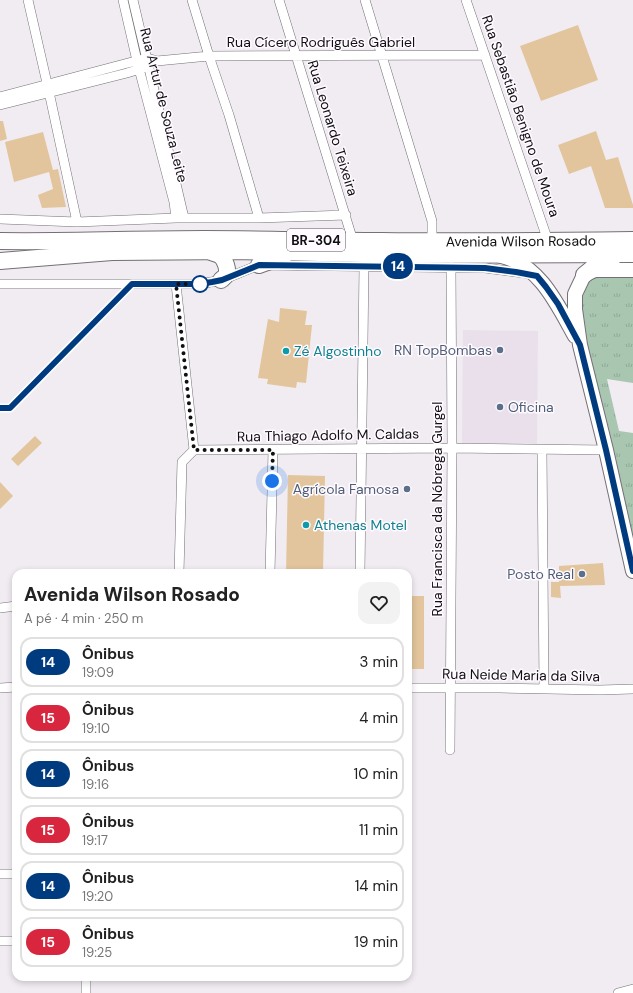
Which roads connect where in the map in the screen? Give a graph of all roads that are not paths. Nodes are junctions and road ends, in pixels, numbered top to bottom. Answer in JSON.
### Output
{"nodes":[{"id":1,"x":28,"y":0,"type":"edge"},
{"id":2,"x":123,"y":0,"type":"edge"},
{"id":3,"x":133,"y":0,"type":"edge"},
{"id":4,"x":192,"y":0,"type":"edge"},
{"id":5,"x":279,"y":0,"type":"edge"},
{"id":6,"x":365,"y":0,"type":"edge"},
{"id":7,"x":466,"y":0,"type":"edge"},
{"id":8,"x":209,"y":56,"type":"junction"},
{"id":9,"x":296,"y":56,"type":"junction"},
{"id":10,"x":382,"y":56,"type":"junction"},
{"id":11,"x":485,"y":56,"type":"junction"},
{"id":12,"x":151,"y":62,"type":"junction"},
{"id":13,"x":138,"y":65,"type":"junction"},
{"id":14,"x":49,"y":88,"type":"junction"},
{"id":15,"x":0,"y":97,"type":"edge"},
{"id":16,"x":0,"y":105,"type":"edge"},
{"id":17,"x":346,"y":215,"type":"junction"},
{"id":18,"x":180,"y":218,"type":"junction"},
{"id":19,"x":260,"y":218,"type":"junction"},
{"id":20,"x":0,"y":220,"type":"edge"},
{"id":21,"x":77,"y":222,"type":"junction"},
{"id":22,"x":0,"y":240,"type":"edge"},
{"id":23,"x":633,"y":240,"type":"edge"},
{"id":24,"x":354,"y":241,"type":"junction"},
{"id":25,"x":432,"y":241,"type":"junction"},
{"id":26,"x":548,"y":241,"type":"junction"},
{"id":27,"x":211,"y":252,"type":"junction"},
{"id":28,"x":292,"y":252,"type":"junction"},
{"id":29,"x":626,"y":254,"type":"edge"},
{"id":30,"x":496,"y":255,"type":"junction"},
{"id":31,"x":0,"y":261,"type":"edge"},
{"id":32,"x":259,"y":265,"type":"junction"},
{"id":33,"x":364,"y":266,"type":"junction"},
{"id":34,"x":451,"y":267,"type":"junction"},
{"id":35,"x":633,"y":270,"type":"edge"},
{"id":36,"x":584,"y":274,"type":"junction"},
{"id":37,"x":537,"y":276,"type":"junction"},
{"id":38,"x":221,"y":280,"type":"junction"},
{"id":39,"x":0,"y":284,"type":"edge"},
{"id":40,"x":176,"y":284,"type":"junction"},
{"id":41,"x":580,"y":345,"type":"junction"},
{"id":42,"x":361,"y":448,"type":"junction"},
{"id":43,"x":452,"y":448,"type":"junction"},
{"id":44,"x":194,"y":450,"type":"junction"},
{"id":45,"x":273,"y":450,"type":"junction"},
{"id":46,"x":542,"y":450,"type":"junction"},
{"id":47,"x":606,"y":450,"type":"junction"},
{"id":48,"x":179,"y":569,"type":"edge"},
{"id":49,"x":270,"y":569,"type":"edge"},
{"id":50,"x":360,"y":569,"type":"edge"},
{"id":51,"x":633,"y":571,"type":"edge"},
{"id":52,"x":12,"y":606,"type":"edge"},
{"id":53,"x":0,"y":608,"type":"edge"},
{"id":54,"x":12,"y":687,"type":"edge"},
{"id":55,"x":0,"y":688,"type":"edge"},
{"id":56,"x":412,"y":688,"type":"edge"},
{"id":57,"x":451,"y":688,"type":"junction"},
{"id":58,"x":544,"y":689,"type":"junction"},
{"id":59,"x":633,"y":690,"type":"edge"},
{"id":60,"x":450,"y":750,"type":"dead end"},
{"id":61,"x":0,"y":874,"type":"edge"},
{"id":62,"x":12,"y":874,"type":"edge"},
{"id":63,"x":0,"y":941,"type":"edge"},
{"id":64,"x":12,"y":941,"type":"edge"},
{"id":65,"x":86,"y":981,"type":"edge"},
{"id":66,"x":633,"y":989,"type":"edge"},
{"id":67,"x":86,"y":993,"type":"edge"},
{"id":68,"x":618,"y":993,"type":"edge"},
{"id":69,"x":633,"y":993,"type":"edge"}],
"edges":[{"from":1,"to":14,"type":"street"},
{"from":2,"to":13,"type":"street","name":"Rua Artur de Souza Leite"},
{"from":3,"to":12,"type":"street","name":"Rua Artur de Souza Leite"},
{"from":4,"to":8,"type":"street"},
{"from":5,"to":9,"type":"street","name":"Rua Leonardo Teixeira"},
{"from":6,"to":10,"type":"street"},
{"from":7,"to":11,"type":"street","name":"Rua Sebastião Benigno de Moura"},
{"from":8,"to":9,"type":"street","name":"Rua Cícero Rodriguês Gabriel"},
{"from":8,"to":12,"type":"street","name":"Rua Cícero Rodriguês Gabriel"},
{"from":8,"to":19,"type":"street"},
{"from":9,"to":10,"type":"street","name":"Rua Cícero Rodriguês Gabriel"},
{"from":9,"to":17,"type":"street","name":"Rua Leonardo Teixeira"},
{"from":10,"to":11,"type":"street","name":"Rua Cícero Rodriguês Gabriel"},
{"from":10,"to":25,"type":"street"},
{"from":11,"to":26,"type":"street","name":"Rua Sebastião Benigno de Moura"},
{"from":12,"to":13,"type":"street","name":"Rua Cícero Rodriguês Gabriel"},
{"from":12,"to":18,"type":"street","name":"Rua Artur de Souza Leite"},
{"from":13,"to":14,"type":"street","name":"Rua Cícero Rodriguês Gabriel"},
{"from":13,"to":18,"type":"street","name":"Rua Artur de Souza Leite"},
{"from":14,"to":15,"type":"street","name":"Rua Cícero Rodriguês Gabriel"},
{"from":14,"to":16,"type":"street","name":"Rua Cícero Rodriguês Gabriel"},
{"from":14,"to":21,"type":"street"},
{"from":17,"to":19,"type":"street"},
{"from":17,"to":24,"type":"street","name":"Rua Leonardo Teixeira"},
{"from":18,"to":19,"type":"street"},
{"from":18,"to":21,"type":"street"},
{"from":20,"to":21,"type":"street"},
{"from":22,"to":24,"type":"highway","name":"Avenida Wilson Rosado","number":"BR-304"},
{"from":23,"to":26,"type":"highway","name":"Avenida Wilson Rosado","number":"BR-304"},
{"from":24,"to":25,"type":"highway","name":"Avenida Wilson Rosado","number":"BR-304"},
{"from":25,"to":26,"type":"highway","name":"Avenida Wilson Rosado","number":"BR-304"},
{"from":27,"to":28,"type":"highway","name":"Avenida Wilson Rosado","number":"BR-304"},
{"from":27,"to":31,"type":"highway","name":"Avenida Wilson Rosado","number":"BR-304"},
{"from":27,"to":38,"type":"highway"},
{"from":28,"to":30,"type":"highway","name":"Avenida Wilson Rosado","number":"BR-304"},
{"from":28,"to":32,"type":"highway"},
{"from":29,"to":30,"type":"highway","name":"Avenida Wilson Rosado","number":"BR-304"},
{"from":29,"to":36,"type":"highway"},
{"from":30,"to":37,"type":"main road"},
{"from":32,"to":33,"type":"street"},
{"from":32,"to":38,"type":"street"},
{"from":33,"to":34,"type":"street"},
{"from":33,"to":42,"type":"street"},
{"from":34,"to":37,"type":"street"},
{"from":34,"to":43,"type":"street","name":"Rua Francisca da Nóbrega Gurgel"},
{"from":35,"to":36,"type":"main road"},
{"from":36,"to":41,"type":"main road"},
{"from":37,"to":41,"type":"main road"},
{"from":38,"to":40,"type":"street"},
{"from":39,"to":40,"type":"street"},
{"from":40,"to":44,"type":"street"},
{"from":41,"to":47,"type":"main road"},
{"from":42,"to":43,"type":"street","name":"Rua Thiago Adolfo M. Caldas"},
{"from":42,"to":45,"type":"street","name":"Rua Thiago Adolfo M. Caldas"},
{"from":42,"to":50,"type":"street"},
{"from":43,"to":46,"type":"street","name":"Rua Thiago Adolfo M. Caldas"},
{"from":43,"to":57,"type":"street","name":"Rua Francisca da Nóbrega Gurgel"},
{"from":44,"to":45,"type":"street","name":"Rua Thiago Adolfo M. Caldas"},
{"from":44,"to":48,"type":"street"},
{"from":45,"to":49,"type":"street"},
{"from":46,"to":47,"type":"street","name":"Rua Thiago Adolfo M. Caldas"},
{"from":46,"to":58,"type":"street"},
{"from":47,"to":51,"type":"main road"},
{"from":52,"to":53,"type":"street"},
{"from":54,"to":55,"type":"street"},
{"from":56,"to":57,"type":"street","name":"Rua Neide Maria da Silva"},
{"from":57,"to":58,"type":"street","name":"Rua Neide Maria da Silva"},
{"from":57,"to":60,"type":"street","name":"Rua Francisca da Nóbrega Gurgel"},
{"from":58,"to":59,"type":"street","name":"Rua Neide Maria da Silva"},
{"from":61,"to":62,"type":"street"},
{"from":63,"to":64,"type":"street"},
{"from":65,"to":67,"type":"street"},
{"from":66,"to":68,"type":"street"},
{"from":66,"to":69,"type":"street"}]}
